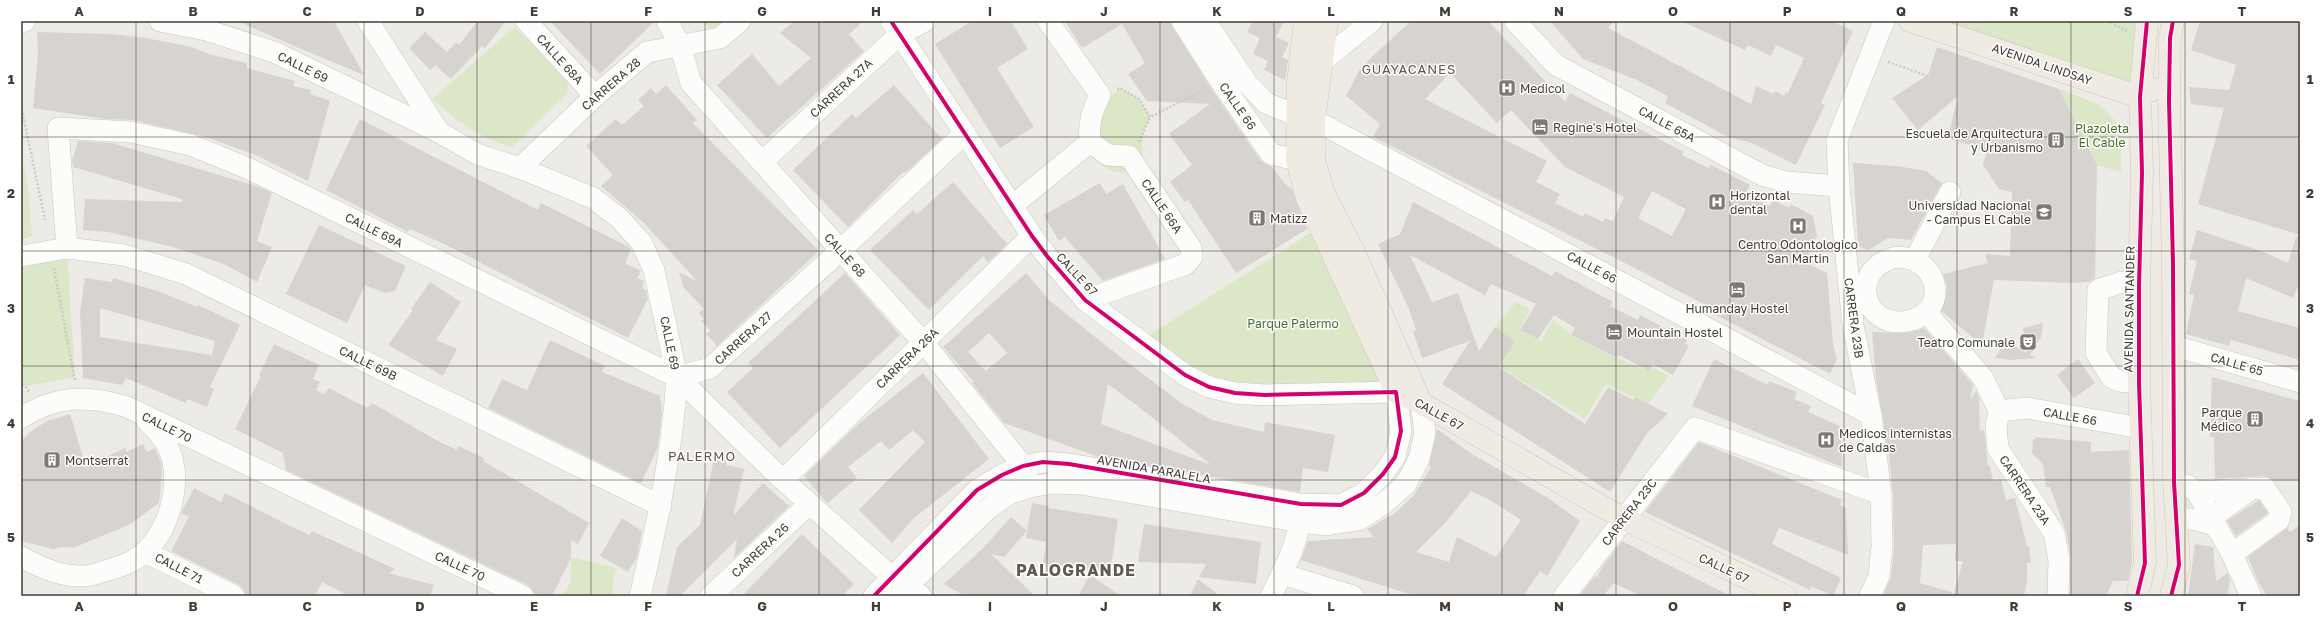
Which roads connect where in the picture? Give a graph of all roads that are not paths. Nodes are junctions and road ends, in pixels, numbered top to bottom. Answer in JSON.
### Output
{"nodes":[{"id":1,"x":25,"y":21,"type":"edge"},
{"id":2,"x":160,"y":21,"type":"edge"},
{"id":3,"x":368,"y":21,"type":"edge"},
{"id":4,"x":526,"y":21,"type":"edge"},
{"id":5,"x":667,"y":21,"type":"edge"},
{"id":6,"x":740,"y":21,"type":"edge"},
{"id":7,"x":925,"y":21,"type":"edge"},
{"id":8,"x":1048,"y":21,"type":"edge"},
{"id":9,"x":1182,"y":21,"type":"edge"},
{"id":10,"x":1205,"y":21,"type":"edge"},
{"id":11,"x":1305,"y":21,"type":"edge"},
{"id":12,"x":1327,"y":21,"type":"edge"},
{"id":13,"x":1372,"y":21,"type":"edge"},
{"id":14,"x":1515,"y":21,"type":"edge"},
{"id":15,"x":1884,"y":21,"type":"edge"},
{"id":16,"x":1910,"y":21,"type":"edge"},
{"id":17,"x":2147,"y":21,"type":"edge"},
{"id":18,"x":2173,"y":21,"type":"edge"},
{"id":19,"x":21,"y":22,"type":"edge"},
{"id":20,"x":1944,"y":27,"type":"edge"},
{"id":21,"x":895,"y":28,"type":"edge"},
{"id":22,"x":680,"y":45,"type":"junction"},
{"id":23,"x":1320,"y":63,"type":"junction"},
{"id":24,"x":2170,"y":80,"type":"junction"},
{"id":25,"x":595,"y":96,"type":"junction"},
{"id":26,"x":2140,"y":97,"type":"junction"},
{"id":27,"x":1306,"y":118,"type":"junction"},
{"id":28,"x":439,"y":132,"type":"junction"},
{"id":29,"x":965,"y":133,"type":"junction"},
{"id":30,"x":1090,"y":142,"type":"junction"},
{"id":31,"x":1306,"y":160,"type":"junction"},
{"id":32,"x":762,"y":162,"type":"junction"},
{"id":33,"x":520,"y":168,"type":"junction"},
{"id":34,"x":1839,"y":186,"type":"junction"},
{"id":35,"x":1950,"y":192,"type":"dead end"},
{"id":36,"x":1012,"y":206,"type":"junction"},
{"id":37,"x":1032,"y":236,"type":"junction"},
{"id":38,"x":58,"y":249,"type":"junction"},
{"id":39,"x":841,"y":250,"type":"junction"},
{"id":40,"x":21,"y":256,"type":"edge"},
{"id":41,"x":1915,"y":260,"type":"junction"},
{"id":42,"x":1848,"y":273,"type":"junction"},
{"id":43,"x":1868,"y":278,"type":"junction"},
{"id":44,"x":2139,"y":286,"type":"junction"},
{"id":45,"x":1085,"y":300,"type":"junction"},
{"id":46,"x":1860,"y":309,"type":"junction"},
{"id":47,"x":1926,"y":312,"type":"junction"},
{"id":48,"x":923,"y":342,"type":"junction"},
{"id":49,"x":2174,"y":346,"type":"junction"},
{"id":50,"x":677,"y":377,"type":"junction"},
{"id":51,"x":2300,"y":382,"type":"edge"},
{"id":52,"x":2139,"y":383,"type":"junction"},
{"id":53,"x":1396,"y":392,"type":"junction"},
{"id":54,"x":1421,"y":403,"type":"junction"},
{"id":55,"x":1999,"y":411,"type":"junction"},
{"id":56,"x":1871,"y":415,"type":"junction"},
{"id":57,"x":143,"y":416,"type":"junction"},
{"id":58,"x":21,"y":418,"type":"edge"},
{"id":59,"x":2141,"y":428,"type":"junction"},
{"id":60,"x":1023,"y":466,"type":"junction"},
{"id":61,"x":782,"y":480,"type":"junction"},
{"id":62,"x":2174,"y":482,"type":"junction"},
{"id":63,"x":1030,"y":487,"type":"junction"},
{"id":64,"x":2253,"y":488,"type":"junction"},
{"id":65,"x":2197,"y":492,"type":"junction"},
{"id":66,"x":1881,"y":494,"type":"junction"},
{"id":67,"x":809,"y":504,"type":"junction"},
{"id":68,"x":661,"y":506,"type":"junction"},
{"id":69,"x":1301,"y":513,"type":"junction"},
{"id":70,"x":1624,"y":519,"type":"junction"},
{"id":71,"x":2177,"y":520,"type":"junction"},
{"id":72,"x":2214,"y":522,"type":"junction"},
{"id":73,"x":145,"y":552,"type":"junction"},
{"id":74,"x":2232,"y":554,"type":"junction"},
{"id":75,"x":21,"y":557,"type":"edge"},
{"id":76,"x":1282,"y":574,"type":"junction"},
{"id":77,"x":904,"y":589,"type":"edge"},
{"id":78,"x":234,"y":596,"type":"edge"},
{"id":79,"x":523,"y":596,"type":"edge"},
{"id":80,"x":640,"y":596,"type":"edge"},
{"id":81,"x":711,"y":596,"type":"edge"},
{"id":82,"x":874,"y":596,"type":"edge"},
{"id":83,"x":1271,"y":596,"type":"edge"},
{"id":84,"x":1353,"y":596,"type":"edge"},
{"id":85,"x":1564,"y":596,"type":"edge"},
{"id":86,"x":1786,"y":596,"type":"edge"},
{"id":87,"x":1870,"y":596,"type":"edge"},
{"id":88,"x":2058,"y":596,"type":"edge"},
{"id":89,"x":2137,"y":596,"type":"edge"},
{"id":90,"x":2171,"y":596,"type":"edge"},
{"id":91,"x":2251,"y":596,"type":"edge"}],
"edges":[{"from":1,"to":19,"type":"street"},
{"from":2,"to":28,"type":"street","name":"CALLE 69"},
{"from":3,"to":28,"type":"street","name":"CALLE 69"},
{"from":4,"to":25,"type":"street","name":"CALLE 68A"},
{"from":5,"to":22,"type":"street","name":"CALLE 68"},
{"from":6,"to":22,"type":"street","name":"CARRERA 28"},
{"from":7,"to":21,"type":"street","name":"CARRERA 27A"},
{"from":8,"to":30,"type":"street"},
{"from":9,"to":31,"type":"street","name":"CALLE 66"},
{"from":10,"to":27,"type":"street","name":"CALLE 66"},
{"from":11,"to":27,"type":"main road","name":"AVENIDA PARALELA"},
{"from":12,"to":23,"type":"main road","name":"AVENIDA PARALELA"},
{"from":13,"to":23,"type":"street"},
{"from":14,"to":34,"type":"street","name":"CALLE 65A"},
{"from":15,"to":34,"type":"street","name":"CARRERA 23B"},
{"from":16,"to":20,"type":"main road","name":"AVENIDA LINDSAY"},
{"from":17,"to":26,"type":"main road","name":"AVENIDA SANTANDER"},
{"from":18,"to":24,"type":"main road"},
{"from":20,"to":26,"type":"main road","name":"AVENIDA LINDSAY"},
{"from":21,"to":29,"type":"street","name":"CALLE 67"},
{"from":21,"to":32,"type":"street","name":"CARRERA 27A"},
{"from":22,"to":25,"type":"street","name":"CARRERA 28"},
{"from":22,"to":32,"type":"street","name":"CALLE 68"},
{"from":23,"to":27,"type":"main road","name":"AVENIDA PARALELA"},
{"from":24,"to":26,"type":"main road"},
{"from":24,"to":49,"type":"main road"},
{"from":25,"to":33,"type":"street","name":"CARRERA 28"},
{"from":26,"to":44,"type":"main road","name":"AVENIDA SANTANDER"},
{"from":27,"to":31,"type":"main road","name":"AVENIDA PARALELA"},
{"from":27,"to":56,"type":"street","name":"CALLE 66"},
{"from":28,"to":33,"type":"street","name":"CALLE 69"},
{"from":29,"to":36,"type":"street","name":"CALLE 67"},
{"from":29,"to":39,"type":"street","name":"CARRERA 27"},
{"from":30,"to":36,"type":"street"},
{"from":30,"to":45,"type":"street","name":"CALLE 66A"},
{"from":31,"to":53,"type":"main road","name":"AVENIDA PARALELA"},
{"from":31,"to":54,"type":"main road","name":"AVENIDA PARALELA"},
{"from":32,"to":39,"type":"street","name":"CALLE 68"},
{"from":33,"to":50,"type":"street","name":"CALLE 69"},
{"from":34,"to":42,"type":"street","name":"CARRERA 23B"},
{"from":35,"to":41,"type":"street"},
{"from":36,"to":37,"type":"street","name":"CALLE 67"},
{"from":37,"to":45,"type":"street","name":"CALLE 67"},
{"from":37,"to":48,"type":"street","name":"CARRERA 26A"},
{"from":38,"to":40,"type":"street"},
{"from":38,"to":50,"type":"street","name":"CALLE 69A"},
{"from":38,"to":68,"type":"street","name":"CALLE 69B"},
{"from":39,"to":48,"type":"street","name":"CALLE 68"},
{"from":39,"to":50,"type":"street","name":"CARRERA 27"},
{"from":41,"to":43,"type":"street"},
{"from":41,"to":47,"type":"street"},
{"from":42,"to":43,"type":"street"},
{"from":42,"to":46,"type":"street","name":"CARRERA 23B"},
{"from":43,"to":46,"type":"street"},
{"from":44,"to":52,"type":"main road","name":"AVENIDA SANTANDER"},
{"from":44,"to":52,"type":"street"},
{"from":45,"to":53,"type":"street","name":"CALLE 67"},
{"from":46,"to":47,"type":"street"},
{"from":46,"to":56,"type":"street","name":"CARRERA 23B"},
{"from":47,"to":55,"type":"street"},
{"from":48,"to":60,"type":"street","name":"CALLE 68"},
{"from":48,"to":61,"type":"street","name":"CARRERA 26A"},
{"from":49,"to":51,"type":"street","name":"CALLE 65"},
{"from":49,"to":62,"type":"main road"},
{"from":50,"to":61,"type":"street","name":"CALLE 69"},
{"from":50,"to":68,"type":"street"},
{"from":52,"to":59,"type":"main road","name":"AVENIDA SANTANDER"},
{"from":53,"to":54,"type":"main road","name":"CALLE 67"},
{"from":53,"to":69,"type":"street","name":"AVENIDA PARALELA"},
{"from":54,"to":69,"type":"street","name":"AVENIDA PARALELA"},
{"from":54,"to":70,"type":"main road","name":"CALLE 67"},
{"from":55,"to":59,"type":"street","name":"CALLE 66"},
{"from":55,"to":88,"type":"street","name":"CARRERA 23A"},
{"from":56,"to":66,"type":"street","name":"CARRERA 23B"},
{"from":57,"to":58,"type":"street","name":"CALLE 70"},
{"from":57,"to":73,"type":"street"},
{"from":57,"to":79,"type":"street","name":"CALLE 70"},
{"from":59,"to":89,"type":"main road","name":"AVENIDA SANTANDER"},
{"from":60,"to":63,"type":"street","name":"CALLE 68"},
{"from":60,"to":69,"type":"street","name":"AVENIDA PARALELA"},
{"from":60,"to":77,"type":"street","name":"AVENIDA PARALELA"},
{"from":61,"to":67,"type":"street","name":"CALLE 69"},
{"from":62,"to":65,"type":"street"},
{"from":62,"to":71,"type":"main road"},
{"from":63,"to":69,"type":"street","name":"AVENIDA PARALELA"},
{"from":63,"to":77,"type":"street","name":"AVENIDA PARALELA"},
{"from":64,"to":65,"type":"street"},
{"from":64,"to":72,"type":"street"},
{"from":64,"to":74,"type":"street"},
{"from":65,"to":72,"type":"street"},
{"from":66,"to":70,"type":"street","name":"CARRERA 23C"},
{"from":66,"to":87,"type":"street","name":"CARRERA 23B"},
{"from":67,"to":77,"type":"street","name":"CALLE 69"},
{"from":67,"to":81,"type":"street","name":"CARRERA 26"},
{"from":68,"to":80,"type":"street"},
{"from":69,"to":76,"type":"street"},
{"from":70,"to":85,"type":"street","name":"CARRERA 23C"},
{"from":70,"to":86,"type":"main road","name":"CALLE 67"},
{"from":71,"to":72,"type":"street"},
{"from":71,"to":90,"type":"main road"},
{"from":72,"to":74,"type":"street"},
{"from":73,"to":75,"type":"street"},
{"from":73,"to":78,"type":"street","name":"CALLE 71"},
{"from":74,"to":91,"type":"street"},
{"from":76,"to":83,"type":"street"},
{"from":76,"to":84,"type":"street"},
{"from":77,"to":82,"type":"street","name":"AVENIDA PARALELA"}]}
